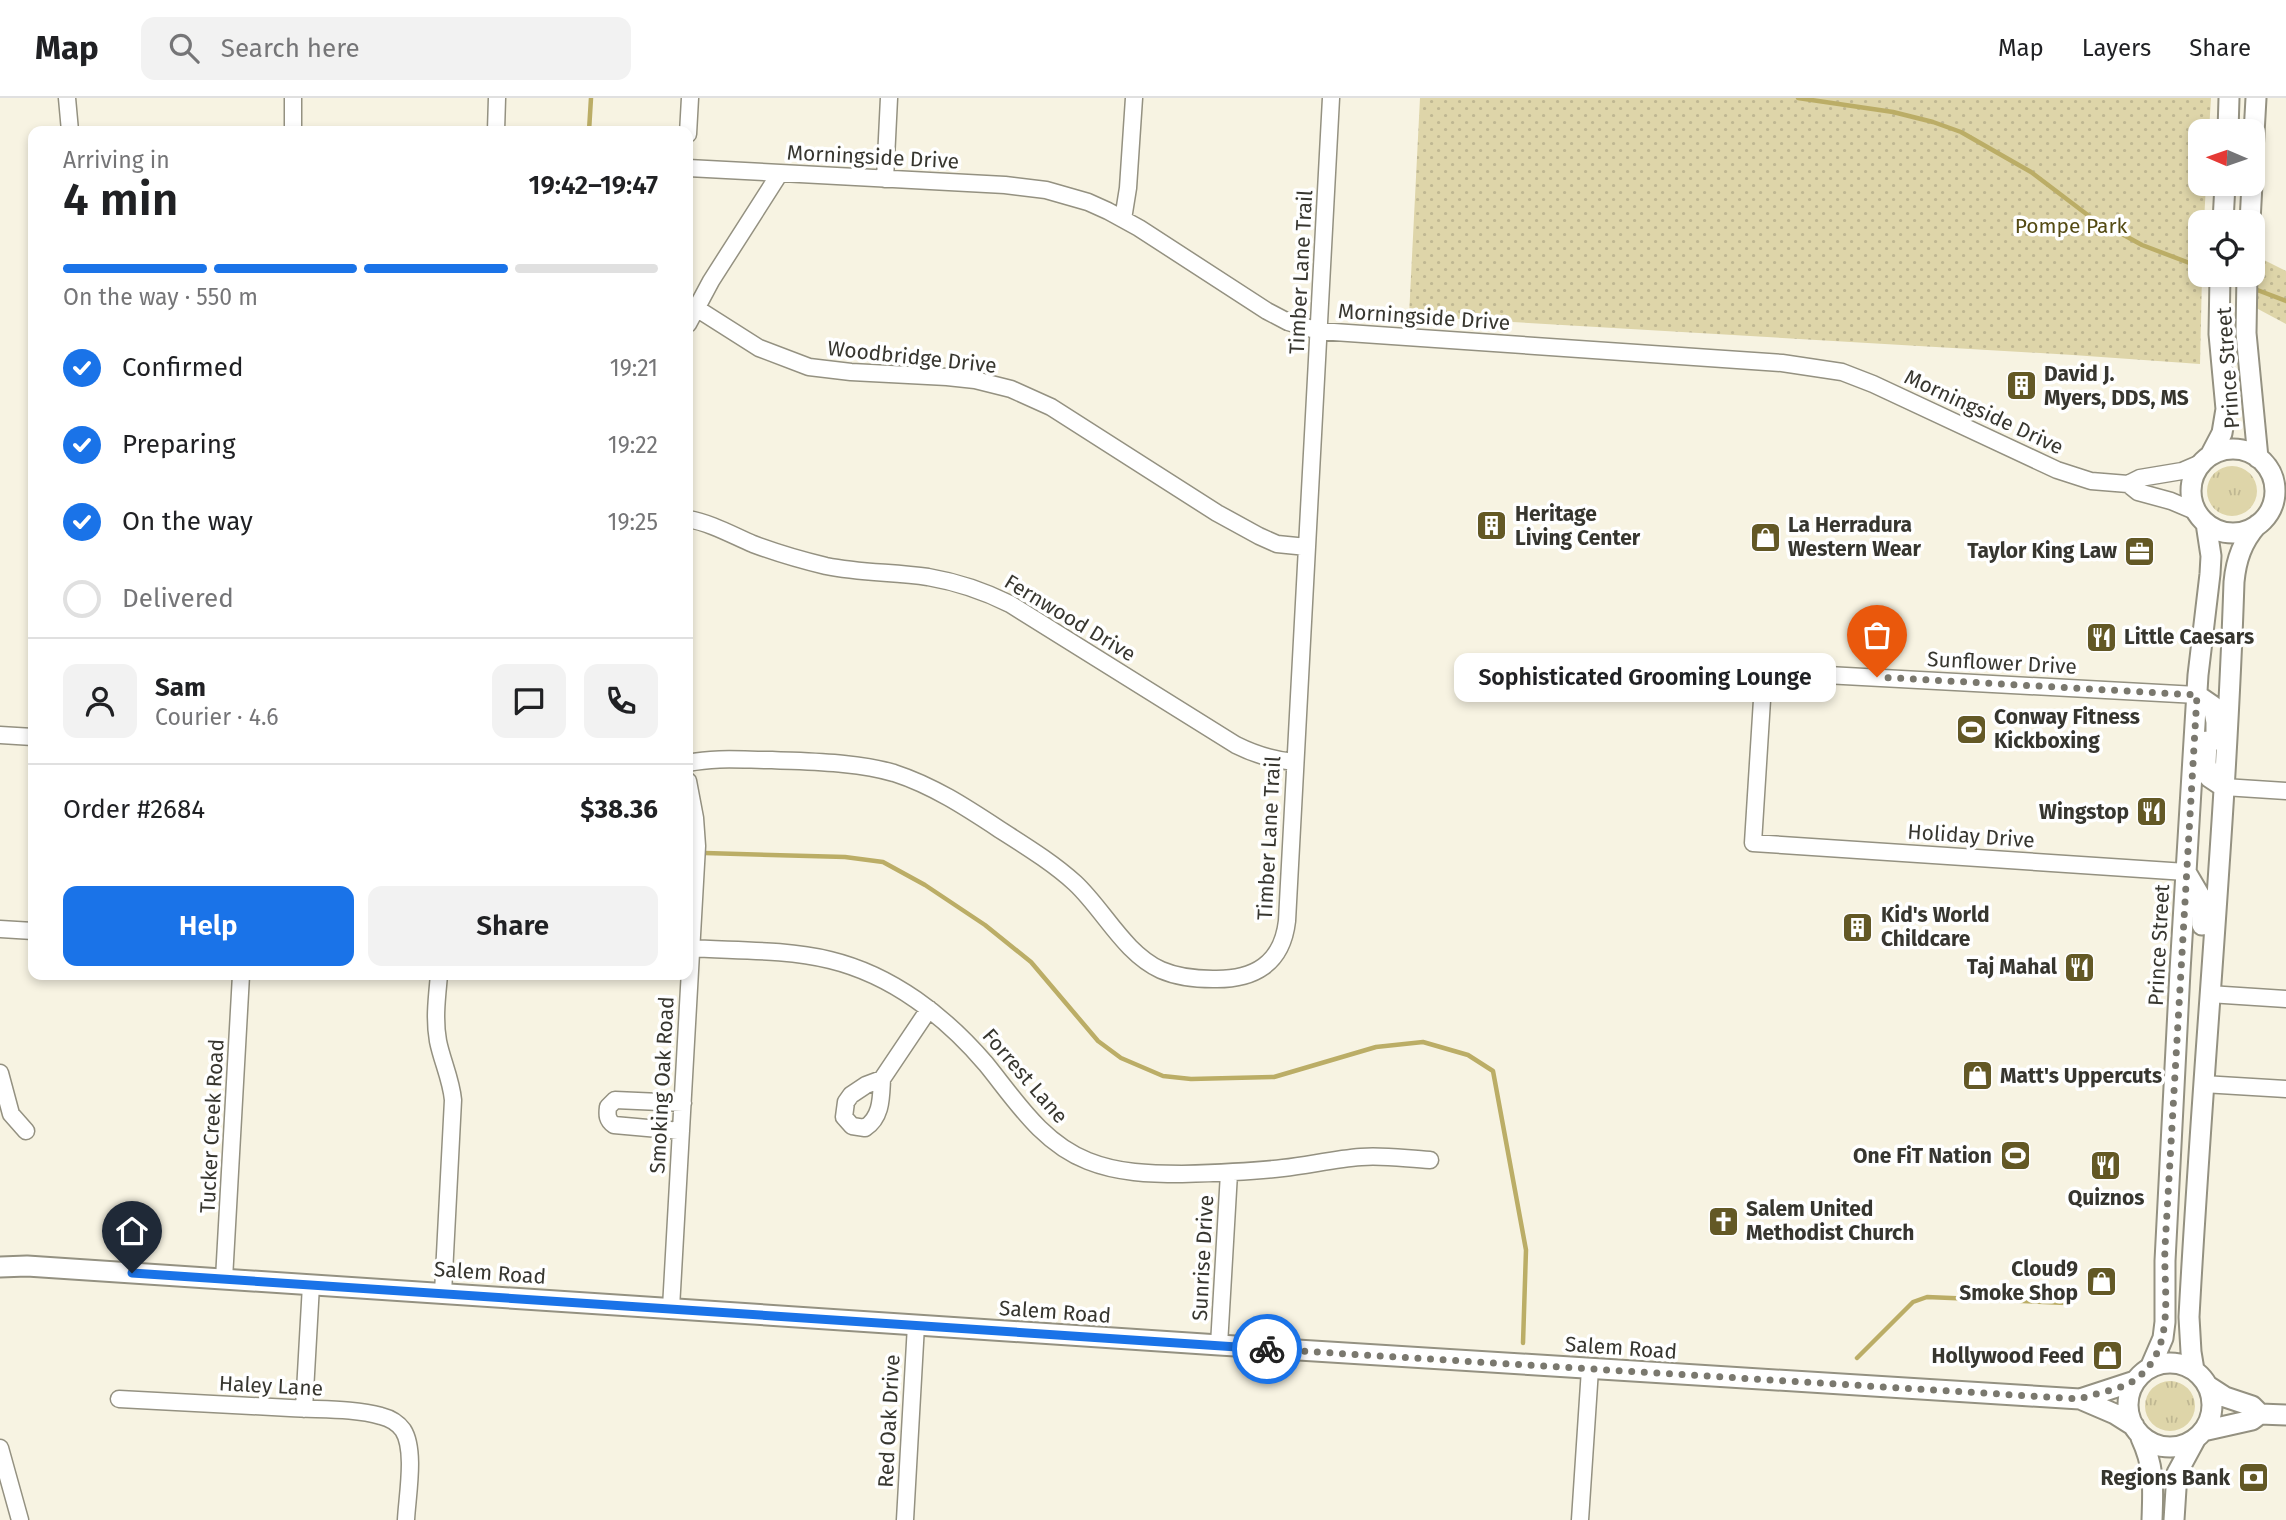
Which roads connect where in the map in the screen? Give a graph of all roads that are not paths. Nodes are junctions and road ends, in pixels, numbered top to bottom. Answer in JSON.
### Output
{"nodes":[{"id":1,"x":67,"y":98,"type":"edge"},
{"id":2,"x":293,"y":98,"type":"edge"},
{"id":3,"x":498,"y":98,"type":"edge"},
{"id":4,"x":690,"y":98,"type":"edge"},
{"id":5,"x":889,"y":98,"type":"edge"},
{"id":6,"x":1134,"y":98,"type":"edge"},
{"id":7,"x":1331,"y":98,"type":"edge"},
{"id":8,"x":2229,"y":98,"type":"edge"},
{"id":9,"x":2256,"y":98,"type":"edge"},
{"id":10,"x":2228,"y":119,"type":"edge"},
{"id":11,"x":2255,"y":119,"type":"edge"},
{"id":12,"x":70,"y":126,"type":"edge"},
{"id":13,"x":293,"y":126,"type":"edge"},
{"id":14,"x":496,"y":126,"type":"edge"},
{"id":15,"x":688,"y":126,"type":"edge"},
{"id":16,"x":693,"y":168,"type":"edge"},
{"id":17,"x":780,"y":173,"type":"junction"},
{"id":18,"x":885,"y":179,"type":"junction"},
{"id":19,"x":1123,"y":219,"type":"junction"},
{"id":20,"x":2219,"y":287,"type":"edge"},
{"id":21,"x":2246,"y":287,"type":"edge"},
{"id":22,"x":696,"y":308,"type":"junction"},
{"id":23,"x":693,"y":314,"type":"edge"},
{"id":24,"x":1319,"y":331,"type":"junction"},
{"id":25,"x":2258,"y":458,"type":"junction"},
{"id":26,"x":2207,"y":459,"type":"junction"},
{"id":27,"x":2128,"y":484,"type":"junction"},
{"id":28,"x":2201,"y":517,"type":"junction"},
{"id":29,"x":693,"y":520,"type":"edge"},
{"id":30,"x":2257,"y":526,"type":"junction"},
{"id":31,"x":1307,"y":547,"type":"junction"},
{"id":32,"x":2197,"y":695,"type":"junction"},
{"id":33,"x":2196,"y":716,"type":"junction"},
{"id":34,"x":0,"y":735,"type":"edge"},
{"id":35,"x":28,"y":737,"type":"edge"},
{"id":36,"x":693,"y":762,"type":"edge"},
{"id":37,"x":1294,"y":762,"type":"junction"},
{"id":38,"x":2225,"y":764,"type":"junction"},
{"id":39,"x":2224,"y":787,"type":"junction"},
{"id":40,"x":2286,"y":790,"type":"edge"},
{"id":41,"x":693,"y":807,"type":"edge"},
{"id":42,"x":1753,"y":843,"type":"joint"},
{"id":43,"x":2185,"y":881,"type":"junction"},
{"id":44,"x":693,"y":890,"type":"edge"},
{"id":45,"x":0,"y":929,"type":"edge"},
{"id":46,"x":28,"y":932,"type":"edge"},
{"id":47,"x":693,"y":948,"type":"edge"},
{"id":48,"x":2211,"y":967,"type":"junction"},
{"id":49,"x":241,"y":980,"type":"edge"},
{"id":50,"x":439,"y":980,"type":"edge"},
{"id":51,"x":688,"y":980,"type":"edge"},
{"id":52,"x":2209,"y":994,"type":"junction"},
{"id":53,"x":2286,"y":999,"type":"edge"},
{"id":54,"x":929,"y":1009,"type":"junction"},
{"id":55,"x":0,"y":1073,"type":"edge"},
{"id":56,"x":882,"y":1079,"type":"dead end"},
{"id":57,"x":2203,"y":1084,"type":"junction"},
{"id":58,"x":2286,"y":1088,"type":"edge"},
{"id":59,"x":682,"y":1103,"type":"junction"},
{"id":60,"x":681,"y":1131,"type":"junction"},
{"id":61,"x":26,"y":1132,"type":"dead end"},
{"id":62,"x":2171,"y":1151,"type":"junction"},
{"id":63,"x":1430,"y":1160,"type":"dead end"},
{"id":64,"x":1228,"y":1173,"type":"junction"},
{"id":65,"x":2194,"y":1242,"type":"junction"},
{"id":66,"x":0,"y":1257,"type":"edge"},
{"id":67,"x":27,"y":1266,"type":"junction"},
{"id":68,"x":0,"y":1267,"type":"edge"},
{"id":69,"x":224,"y":1279,"type":"junction"},
{"id":70,"x":311,"y":1285,"type":"junction"},
{"id":71,"x":443,"y":1293,"type":"junction"},
{"id":72,"x":671,"y":1308,"type":"junction"},
{"id":73,"x":916,"y":1325,"type":"junction"},
{"id":74,"x":1219,"y":1345,"type":"junction"},
{"id":75,"x":1590,"y":1369,"type":"junction"},
{"id":76,"x":2194,"y":1370,"type":"junction"},
{"id":77,"x":2143,"y":1374,"type":"junction"},
{"id":78,"x":2208,"y":1386,"type":"junction"},
{"id":79,"x":119,"y":1399,"type":"dead end"},
{"id":80,"x":2080,"y":1399,"type":"junction"},
{"id":81,"x":304,"y":1409,"type":"junction"},
{"id":82,"x":2260,"y":1414,"type":"junction"},
{"id":83,"x":2286,"y":1415,"type":"edge"},
{"id":84,"x":2138,"y":1432,"type":"junction"},
{"id":85,"x":2200,"y":1435,"type":"junction"},
{"id":86,"x":0,"y":1448,"type":"edge"},
{"id":87,"x":20,"y":1520,"type":"edge"},
{"id":88,"x":406,"y":1520,"type":"edge"},
{"id":89,"x":905,"y":1520,"type":"edge"},
{"id":90,"x":1580,"y":1520,"type":"edge"},
{"id":91,"x":2152,"y":1520,"type":"edge"},
{"id":92,"x":2174,"y":1520,"type":"edge"}],
"edges":[{"from":1,"to":12,"type":"street"},
{"from":2,"to":13,"type":"street"},
{"from":3,"to":14,"type":"street"},
{"from":4,"to":15,"type":"street"},
{"from":5,"to":18,"type":"street"},
{"from":6,"to":19,"type":"street"},
{"from":7,"to":24,"type":"street","name":"Timber Lane Trail"},
{"from":8,"to":10,"type":"main road"},
{"from":9,"to":11,"type":"main road"},
{"from":16,"to":17,"type":"street","name":"Morningside Drive"},
{"from":17,"to":18,"type":"street","name":"Morningside Drive"},
{"from":17,"to":22,"type":"street"},
{"from":18,"to":19,"type":"street","name":"Morningside Drive"},
{"from":19,"to":24,"type":"street","name":"Morningside Drive"},
{"from":20,"to":26,"type":"main road","name":"Prince Street"},
{"from":21,"to":25,"type":"main road","name":"Prince Street"},
{"from":22,"to":23,"type":"street"},
{"from":22,"to":31,"type":"street","name":"Woodbridge Drive"},
{"from":24,"to":27,"type":"street","name":"Morningside Drive"},
{"from":24,"to":31,"type":"street","name":"Timber Lane Trail"},
{"from":25,"to":26,"type":"main road"},
{"from":25,"to":30,"type":"main road"},
{"from":26,"to":27,"type":"street","name":"Morningside Drive"},
{"from":26,"to":28,"type":"main road"},
{"from":27,"to":28,"type":"street","name":"Morningside Drive"},
{"from":28,"to":30,"type":"main road"},
{"from":28,"to":32,"type":"main road","name":"Prince Street"},
{"from":29,"to":37,"type":"street","name":"Fernwood Drive"},
{"from":30,"to":38,"type":"main road"},
{"from":31,"to":37,"type":"street","name":"Timber Lane Trail"},
{"from":32,"to":33,"type":"main road","name":"Prince Street"},
{"from":32,"to":38,"type":"main road"},
{"from":32,"to":42,"type":"street","name":"Sunflower Drive"},
{"from":33,"to":39,"type":"main road"},
{"from":33,"to":43,"type":"main road","name":"Prince Street"},
{"from":34,"to":35,"type":"street"},
{"from":36,"to":37,"type":"street","name":"Timber Lane Trail"},
{"from":38,"to":39,"type":"main road"},
{"from":39,"to":40,"type":"street"},
{"from":39,"to":48,"type":"main road"},
{"from":41,"to":44,"type":"street","name":"Smoking Oak Road"},
{"from":42,"to":43,"type":"street","name":"Holiday Drive"},
{"from":43,"to":48,"type":"main road"},
{"from":43,"to":52,"type":"main road"},
{"from":43,"to":62,"type":"main road","name":"Prince Street"},
{"from":45,"to":46,"type":"street"},
{"from":47,"to":54,"type":"street","name":"Forrest Lane"},
{"from":48,"to":52,"type":"main road"},
{"from":49,"to":69,"type":"street","name":"Tucker Creek Road"},
{"from":50,"to":71,"type":"street"},
{"from":51,"to":59,"type":"street","name":"Smoking Oak Road"},
{"from":52,"to":53,"type":"street"},
{"from":52,"to":57,"type":"main road"},
{"from":54,"to":56,"type":"street"},
{"from":54,"to":64,"type":"street","name":"Forrest Lane"},
{"from":55,"to":61,"type":"street"},
{"from":57,"to":58,"type":"street"},
{"from":57,"to":65,"type":"main road"},
{"from":59,"to":60,"type":"street","name":"Smoking Oak Road"},
{"from":59,"to":60,"type":"street"},
{"from":60,"to":72,"type":"street","name":"Smoking Oak Road"},
{"from":62,"to":65,"type":"main road"},
{"from":62,"to":77,"type":"main road","name":"Prince Street"},
{"from":63,"to":64,"type":"street","name":"Forrest Lane"},
{"from":64,"to":74,"type":"street","name":"Sunrise Drive"},
{"from":65,"to":76,"type":"main road"},
{"from":66,"to":67,"type":"main road","name":"Salem Road"},
{"from":67,"to":68,"type":"main road","name":"Salem Road"},
{"from":67,"to":69,"type":"main road","name":"Salem Road"},
{"from":69,"to":70,"type":"main road","name":"Salem Road"},
{"from":70,"to":71,"type":"main road","name":"Salem Road"},
{"from":70,"to":81,"type":"street"},
{"from":71,"to":72,"type":"main road","name":"Salem Road"},
{"from":72,"to":73,"type":"main road","name":"Salem Road"},
{"from":73,"to":74,"type":"main road","name":"Salem Road"},
{"from":73,"to":89,"type":"street","name":"Red Oak Drive"},
{"from":74,"to":75,"type":"main road","name":"Salem Road"},
{"from":75,"to":80,"type":"main road","name":"Salem Road"},
{"from":75,"to":90,"type":"street"},
{"from":76,"to":77,"type":"main road"},
{"from":76,"to":78,"type":"main road"},
{"from":77,"to":80,"type":"main road","name":"Salem Road"},
{"from":77,"to":84,"type":"main road"},
{"from":78,"to":82,"type":"main road"},
{"from":78,"to":85,"type":"main road"},
{"from":79,"to":81,"type":"street","name":"Haley Lane"},
{"from":80,"to":84,"type":"main road","name":"Salem Road"},
{"from":81,"to":88,"type":"street","name":"Haley Lane"},
{"from":82,"to":83,"type":"main road"},
{"from":82,"to":85,"type":"main road"},
{"from":84,"to":85,"type":"main road"},
{"from":84,"to":91,"type":"main road"},
{"from":85,"to":92,"type":"main road"},
{"from":86,"to":87,"type":"street"}]}
